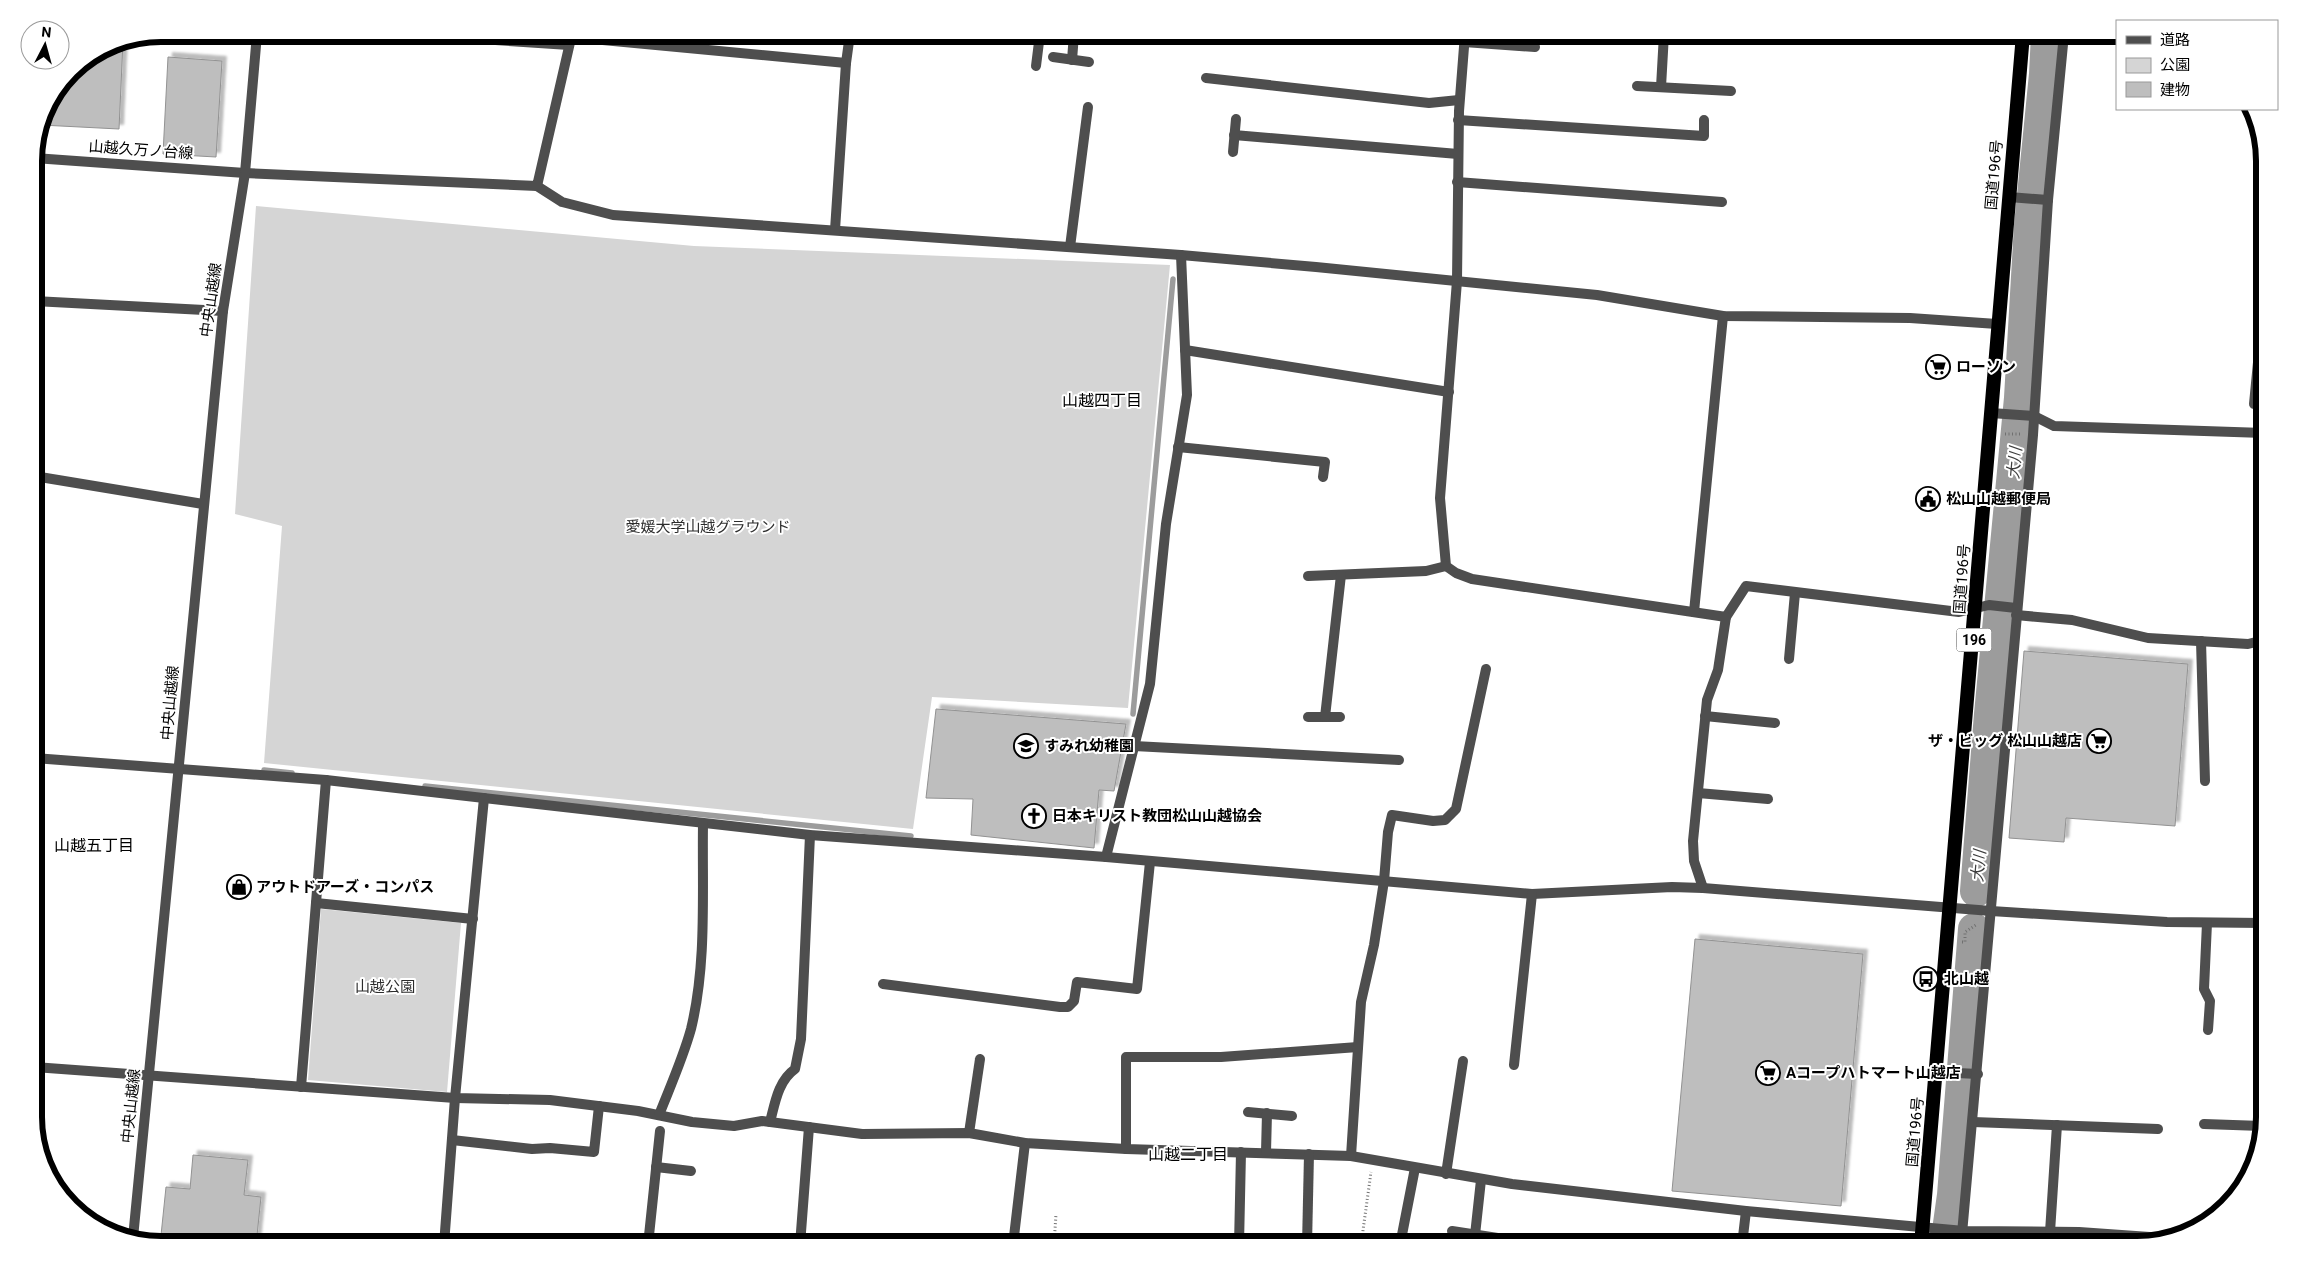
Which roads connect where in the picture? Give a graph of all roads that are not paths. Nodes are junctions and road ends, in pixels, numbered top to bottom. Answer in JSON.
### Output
{"nodes":[{"id":1,"x":256,"y":42,"type":"edge"},
{"id":2,"x":569,"y":42,"type":"edge"},
{"id":3,"x":604,"y":42,"type":"edge"},
{"id":4,"x":849,"y":42,"type":"edge"},
{"id":5,"x":1039,"y":42,"type":"edge"},
{"id":6,"x":1073,"y":42,"type":"edge"},
{"id":7,"x":1464,"y":42,"type":"edge"},
{"id":8,"x":1496,"y":42,"type":"edge"},
{"id":9,"x":1664,"y":42,"type":"edge"},
{"id":10,"x":2022,"y":42,"type":"edge"},
{"id":11,"x":2063,"y":42,"type":"edge"},
{"id":12,"x":1535,"y":47,"type":"dead end"},
{"id":13,"x":1053,"y":57,"type":"dead end"},
{"id":14,"x":1072,"y":60,"type":"junction"},
{"id":15,"x":1089,"y":62,"type":"dead end"},
{"id":16,"x":846,"y":63,"type":"junction"},
{"id":17,"x":1036,"y":66,"type":"dead end"},
{"id":18,"x":1206,"y":78,"type":"dead end"},
{"id":19,"x":1637,"y":86,"type":"dead end"},
{"id":20,"x":1661,"y":87,"type":"junction"},
{"id":21,"x":1731,"y":91,"type":"dead end"},
{"id":22,"x":1460,"y":100,"type":"junction"},
{"id":23,"x":1088,"y":107,"type":"dead end"},
{"id":24,"x":1236,"y":119,"type":"dead end"},
{"id":25,"x":1458,"y":120,"type":"junction"},
{"id":26,"x":1704,"y":120,"type":"dead end"},
{"id":27,"x":1234,"y":135,"type":"junction"},
{"id":28,"x":1233,"y":152,"type":"dead end"},
{"id":29,"x":1458,"y":154,"type":"junction"},
{"id":30,"x":43,"y":159,"type":"edge"},
{"id":31,"x":245,"y":172,"type":"junction"},
{"id":32,"x":1457,"y":182,"type":"junction"},
{"id":33,"x":537,"y":186,"type":"junction"},
{"id":34,"x":2009,"y":197,"type":"junction"},
{"id":35,"x":2046,"y":200,"type":"junction"},
{"id":36,"x":1722,"y":202,"type":"dead end"},
{"id":37,"x":835,"y":230,"type":"junction"},
{"id":38,"x":1070,"y":247,"type":"junction"},
{"id":39,"x":1181,"y":255,"type":"junction"},
{"id":40,"x":1457,"y":281,"type":"junction"},
{"id":41,"x":43,"y":301,"type":"edge"},
{"id":42,"x":223,"y":312,"type":"junction"},
{"id":43,"x":1723,"y":316,"type":"junction"},
{"id":44,"x":1997,"y":324,"type":"junction"},
{"id":45,"x":1185,"y":350,"type":"junction"},
{"id":46,"x":1449,"y":392,"type":"junction"},
{"id":47,"x":2255,"y":393,"type":"edge"},
{"id":48,"x":2254,"y":404,"type":"dead end"},
{"id":49,"x":1991,"y":413,"type":"junction"},
{"id":50,"x":2031,"y":416,"type":"junction"},
{"id":51,"x":2255,"y":434,"type":"edge"},
{"id":52,"x":1178,"y":447,"type":"junction"},
{"id":53,"x":43,"y":477,"type":"edge"},
{"id":54,"x":1323,"y":477,"type":"dead end"},
{"id":55,"x":204,"y":504,"type":"junction"},
{"id":56,"x":1446,"y":566,"type":"junction"},
{"id":57,"x":1341,"y":574,"type":"junction"},
{"id":58,"x":1308,"y":576,"type":"dead end"},
{"id":59,"x":1796,"y":593,"type":"junction"},
{"id":60,"x":1983,"y":606,"type":"junction"},
{"id":61,"x":2014,"y":610,"type":"junction"},
{"id":62,"x":1694,"y":612,"type":"junction"},
{"id":63,"x":1726,"y":617,"type":"junction"},
{"id":64,"x":2201,"y":641,"type":"junction"},
{"id":65,"x":2256,"y":642,"type":"edge"},
{"id":66,"x":1789,"y":659,"type":"dead end"},
{"id":67,"x":1486,"y":669,"type":"dead end"},
{"id":68,"x":1705,"y":716,"type":"junction"},
{"id":69,"x":1308,"y":717,"type":"dead end"},
{"id":70,"x":1325,"y":717,"type":"junction"},
{"id":71,"x":1340,"y":717,"type":"dead end"},
{"id":72,"x":1776,"y":723,"type":"dead end"},
{"id":73,"x":1134,"y":746,"type":"junction"},
{"id":74,"x":43,"y":759,"type":"edge"},
{"id":75,"x":1399,"y":760,"type":"dead end"},
{"id":76,"x":179,"y":770,"type":"junction"},
{"id":77,"x":326,"y":780,"type":"junction"},
{"id":78,"x":2205,"y":781,"type":"dead end"},
{"id":79,"x":1698,"y":793,"type":"junction"},
{"id":80,"x":484,"y":798,"type":"junction"},
{"id":81,"x":1768,"y":799,"type":"dead end"},
{"id":82,"x":703,"y":824,"type":"junction"},
{"id":83,"x":810,"y":835,"type":"junction"},
{"id":84,"x":1106,"y":857,"type":"junction"},
{"id":85,"x":1150,"y":862,"type":"junction"},
{"id":86,"x":1384,"y":881,"type":"junction"},
{"id":87,"x":1703,"y":888,"type":"junction"},
{"id":88,"x":1532,"y":894,"type":"junction"},
{"id":89,"x":316,"y":904,"type":"junction"},
{"id":90,"x":1950,"y":908,"type":"junction"},
{"id":91,"x":1987,"y":911,"type":"junction"},
{"id":92,"x":473,"y":919,"type":"junction"},
{"id":93,"x":2207,"y":923,"type":"junction"},
{"id":94,"x":2256,"y":923,"type":"edge"},
{"id":95,"x":883,"y":984,"type":"dead end"},
{"id":96,"x":2208,"y":1030,"type":"dead end"},
{"id":97,"x":1358,"y":1047,"type":"junction"},
{"id":98,"x":980,"y":1060,"type":"dead end"},
{"id":99,"x":1463,"y":1061,"type":"dead end"},
{"id":100,"x":1514,"y":1065,"type":"dead end"},
{"id":101,"x":43,"y":1068,"type":"edge"},
{"id":102,"x":1936,"y":1072,"type":"junction"},
{"id":103,"x":1975,"y":1074,"type":"junction"},
{"id":104,"x":150,"y":1076,"type":"junction"},
{"id":105,"x":301,"y":1087,"type":"junction"},
{"id":106,"x":455,"y":1098,"type":"junction"},
{"id":107,"x":599,"y":1106,"type":"junction"},
{"id":108,"x":1248,"y":1112,"type":"dead end"},
{"id":109,"x":1267,"y":1113,"type":"junction"},
{"id":110,"x":659,"y":1115,"type":"junction"},
{"id":111,"x":1292,"y":1116,"type":"dead end"},
{"id":112,"x":770,"y":1122,"type":"junction"},
{"id":113,"x":1973,"y":1122,"type":"junction"},
{"id":114,"x":2204,"y":1124,"type":"dead end"},
{"id":115,"x":2057,"y":1125,"type":"junction"},
{"id":116,"x":2255,"y":1126,"type":"edge"},
{"id":117,"x":809,"y":1127,"type":"junction"},
{"id":118,"x":2158,"y":1129,"type":"dead end"},
{"id":119,"x":660,"y":1131,"type":"dead end"},
{"id":120,"x":969,"y":1134,"type":"junction"},
{"id":121,"x":452,"y":1140,"type":"junction"},
{"id":122,"x":1025,"y":1143,"type":"junction"},
{"id":123,"x":1126,"y":1149,"type":"junction"},
{"id":124,"x":1241,"y":1152,"type":"junction"},
{"id":125,"x":1266,"y":1152,"type":"junction"},
{"id":126,"x":1309,"y":1154,"type":"junction"},
{"id":127,"x":1351,"y":1156,"type":"junction"},
{"id":128,"x":656,"y":1167,"type":"junction"},
{"id":129,"x":1415,"y":1168,"type":"junction"},
{"id":130,"x":691,"y":1171,"type":"dead end"},
{"id":131,"x":1446,"y":1174,"type":"junction"},
{"id":132,"x":1480,"y":1180,"type":"junction"},
{"id":133,"x":1746,"y":1210,"type":"junction"},
{"id":134,"x":1924,"y":1227,"type":"junction"},
{"id":135,"x":1452,"y":1231,"type":"dead end"},
{"id":136,"x":1961,"y":1231,"type":"junction"},
{"id":137,"x":2050,"y":1232,"type":"junction"},
{"id":138,"x":134,"y":1233,"type":"edge"},
{"id":139,"x":1475,"y":1234,"type":"junction"},
{"id":140,"x":445,"y":1236,"type":"edge"},
{"id":141,"x":649,"y":1236,"type":"edge"},
{"id":142,"x":801,"y":1236,"type":"edge"},
{"id":143,"x":1014,"y":1236,"type":"edge"},
{"id":144,"x":1239,"y":1236,"type":"edge"},
{"id":145,"x":1307,"y":1236,"type":"edge"},
{"id":146,"x":1402,"y":1236,"type":"edge"},
{"id":147,"x":1487,"y":1236,"type":"edge"},
{"id":148,"x":1743,"y":1236,"type":"edge"},
{"id":149,"x":1922,"y":1236,"type":"edge"},
{"id":150,"x":1961,"y":1236,"type":"edge"},
{"id":151,"x":2084,"y":1236,"type":"edge"}],
"edges":[{"from":1,"to":31,"type":"street","name":"中央山越線"},
{"from":2,"to":33,"type":"street"},
{"from":3,"to":16,"type":"street"},
{"from":4,"to":16,"type":"street"},
{"from":5,"to":17,"type":"street"},
{"from":6,"to":14,"type":"street"},
{"from":7,"to":22,"type":"street"},
{"from":8,"to":12,"type":"street"},
{"from":9,"to":20,"type":"street"},
{"from":10,"to":34,"type":"highway","name":"国道196号","number":"196"},
{"from":11,"to":35,"type":"street"},
{"from":13,"to":14,"type":"street"},
{"from":14,"to":15,"type":"street"},
{"from":16,"to":37,"type":"street"},
{"from":18,"to":22,"type":"street"},
{"from":19,"to":20,"type":"street"},
{"from":20,"to":21,"type":"street"},
{"from":22,"to":25,"type":"street"},
{"from":23,"to":38,"type":"street"},
{"from":24,"to":27,"type":"street"},
{"from":25,"to":26,"type":"street"},
{"from":25,"to":29,"type":"street"},
{"from":27,"to":28,"type":"street"},
{"from":27,"to":29,"type":"street"},
{"from":29,"to":32,"type":"street"},
{"from":30,"to":31,"type":"street","name":"山越久万ノ台線"},
{"from":31,"to":33,"type":"street","name":"山越久万ノ台線"},
{"from":31,"to":42,"type":"street","name":"中央山越線"},
{"from":32,"to":36,"type":"street"},
{"from":32,"to":40,"type":"street"},
{"from":33,"to":37,"type":"street"},
{"from":34,"to":35,"type":"street"},
{"from":34,"to":44,"type":"highway","name":"国道196号","number":"196"},
{"from":35,"to":50,"type":"street"},
{"from":37,"to":38,"type":"street"},
{"from":38,"to":39,"type":"street"},
{"from":39,"to":40,"type":"street"},
{"from":39,"to":45,"type":"street"},
{"from":40,"to":43,"type":"street"},
{"from":40,"to":46,"type":"street"},
{"from":41,"to":42,"type":"street"},
{"from":42,"to":55,"type":"street","name":"中央山越線"},
{"from":43,"to":44,"type":"street"},
{"from":43,"to":62,"type":"street"},
{"from":44,"to":49,"type":"highway","name":"国道196号","number":"196"},
{"from":45,"to":46,"type":"street"},
{"from":45,"to":52,"type":"street"},
{"from":46,"to":56,"type":"street"},
{"from":47,"to":48,"type":"street"},
{"from":49,"to":50,"type":"street"},
{"from":49,"to":60,"type":"highway","name":"国道196号","number":"196"},
{"from":50,"to":51,"type":"street"},
{"from":50,"to":61,"type":"street"},
{"from":52,"to":54,"type":"street"},
{"from":52,"to":73,"type":"street"},
{"from":53,"to":55,"type":"street"},
{"from":55,"to":76,"type":"street","name":"中央山越線"},
{"from":56,"to":57,"type":"street"},
{"from":56,"to":62,"type":"street"},
{"from":57,"to":58,"type":"street"},
{"from":57,"to":70,"type":"street"},
{"from":59,"to":60,"type":"street"},
{"from":59,"to":63,"type":"street"},
{"from":59,"to":66,"type":"street"},
{"from":60,"to":61,"type":"street"},
{"from":60,"to":90,"type":"highway","name":"国道196号","number":"196"},
{"from":61,"to":64,"type":"street"},
{"from":61,"to":91,"type":"street"},
{"from":62,"to":63,"type":"street"},
{"from":63,"to":68,"type":"street"},
{"from":64,"to":65,"type":"street"},
{"from":64,"to":78,"type":"street"},
{"from":67,"to":86,"type":"street"},
{"from":68,"to":72,"type":"street"},
{"from":68,"to":79,"type":"street"},
{"from":69,"to":70,"type":"street"},
{"from":70,"to":71,"type":"street"},
{"from":73,"to":75,"type":"street"},
{"from":73,"to":84,"type":"street"},
{"from":74,"to":76,"type":"street"},
{"from":76,"to":77,"type":"street"},
{"from":76,"to":104,"type":"street","name":"中央山越線"},
{"from":77,"to":80,"type":"street"},
{"from":77,"to":89,"type":"street"},
{"from":79,"to":81,"type":"street"},
{"from":79,"to":87,"type":"street"},
{"from":80,"to":82,"type":"street"},
{"from":80,"to":92,"type":"street"},
{"from":82,"to":83,"type":"street"},
{"from":82,"to":110,"type":"street"},
{"from":83,"to":84,"type":"street"},
{"from":83,"to":112,"type":"street"},
{"from":84,"to":85,"type":"street"},
{"from":85,"to":86,"type":"street"},
{"from":85,"to":95,"type":"street"},
{"from":86,"to":88,"type":"street"},
{"from":86,"to":97,"type":"street"},
{"from":87,"to":88,"type":"street"},
{"from":87,"to":90,"type":"street"},
{"from":88,"to":100,"type":"street"},
{"from":89,"to":92,"type":"street"},
{"from":89,"to":105,"type":"street"},
{"from":90,"to":91,"type":"street"},
{"from":90,"to":102,"type":"highway","name":"国道196号","number":"196"},
{"from":91,"to":93,"type":"street"},
{"from":91,"to":103,"type":"street"},
{"from":92,"to":106,"type":"street"},
{"from":93,"to":94,"type":"street"},
{"from":93,"to":96,"type":"street"},
{"from":97,"to":123,"type":"street"},
{"from":97,"to":127,"type":"street"},
{"from":98,"to":120,"type":"street"},
{"from":99,"to":131,"type":"street"},
{"from":101,"to":104,"type":"street"},
{"from":102,"to":103,"type":"street"},
{"from":102,"to":134,"type":"highway","name":"国道196号","number":"196"},
{"from":103,"to":113,"type":"street"},
{"from":104,"to":105,"type":"street"},
{"from":104,"to":138,"type":"street","name":"中央山越線"},
{"from":105,"to":106,"type":"street"},
{"from":106,"to":107,"type":"street"},
{"from":106,"to":121,"type":"street"},
{"from":107,"to":110,"type":"street"},
{"from":107,"to":121,"type":"street"},
{"from":108,"to":109,"type":"street"},
{"from":109,"to":111,"type":"street"},
{"from":109,"to":125,"type":"street"},
{"from":110,"to":112,"type":"street"},
{"from":112,"to":117,"type":"street"},
{"from":113,"to":115,"type":"street"},
{"from":113,"to":136,"type":"street"},
{"from":114,"to":116,"type":"street"},
{"from":115,"to":118,"type":"street"},
{"from":115,"to":137,"type":"street"},
{"from":117,"to":120,"type":"street"},
{"from":117,"to":142,"type":"street"},
{"from":119,"to":128,"type":"street"},
{"from":120,"to":122,"type":"street"},
{"from":121,"to":140,"type":"street"},
{"from":122,"to":123,"type":"street"},
{"from":122,"to":143,"type":"street"},
{"from":123,"to":124,"type":"street"},
{"from":124,"to":125,"type":"street"},
{"from":124,"to":144,"type":"street"},
{"from":125,"to":126,"type":"street"},
{"from":126,"to":127,"type":"street"},
{"from":126,"to":145,"type":"street"},
{"from":127,"to":129,"type":"street"},
{"from":128,"to":130,"type":"street"},
{"from":128,"to":141,"type":"street"},
{"from":129,"to":131,"type":"street"},
{"from":129,"to":146,"type":"street"},
{"from":131,"to":132,"type":"street"},
{"from":132,"to":133,"type":"street"},
{"from":132,"to":139,"type":"street"},
{"from":133,"to":134,"type":"street"},
{"from":133,"to":148,"type":"street"},
{"from":134,"to":136,"type":"street"},
{"from":134,"to":149,"type":"highway","name":"国道196号","number":"196"},
{"from":135,"to":139,"type":"street"},
{"from":136,"to":137,"type":"street"},
{"from":136,"to":150,"type":"street"},
{"from":137,"to":151,"type":"street"},
{"from":139,"to":147,"type":"street"}]}
